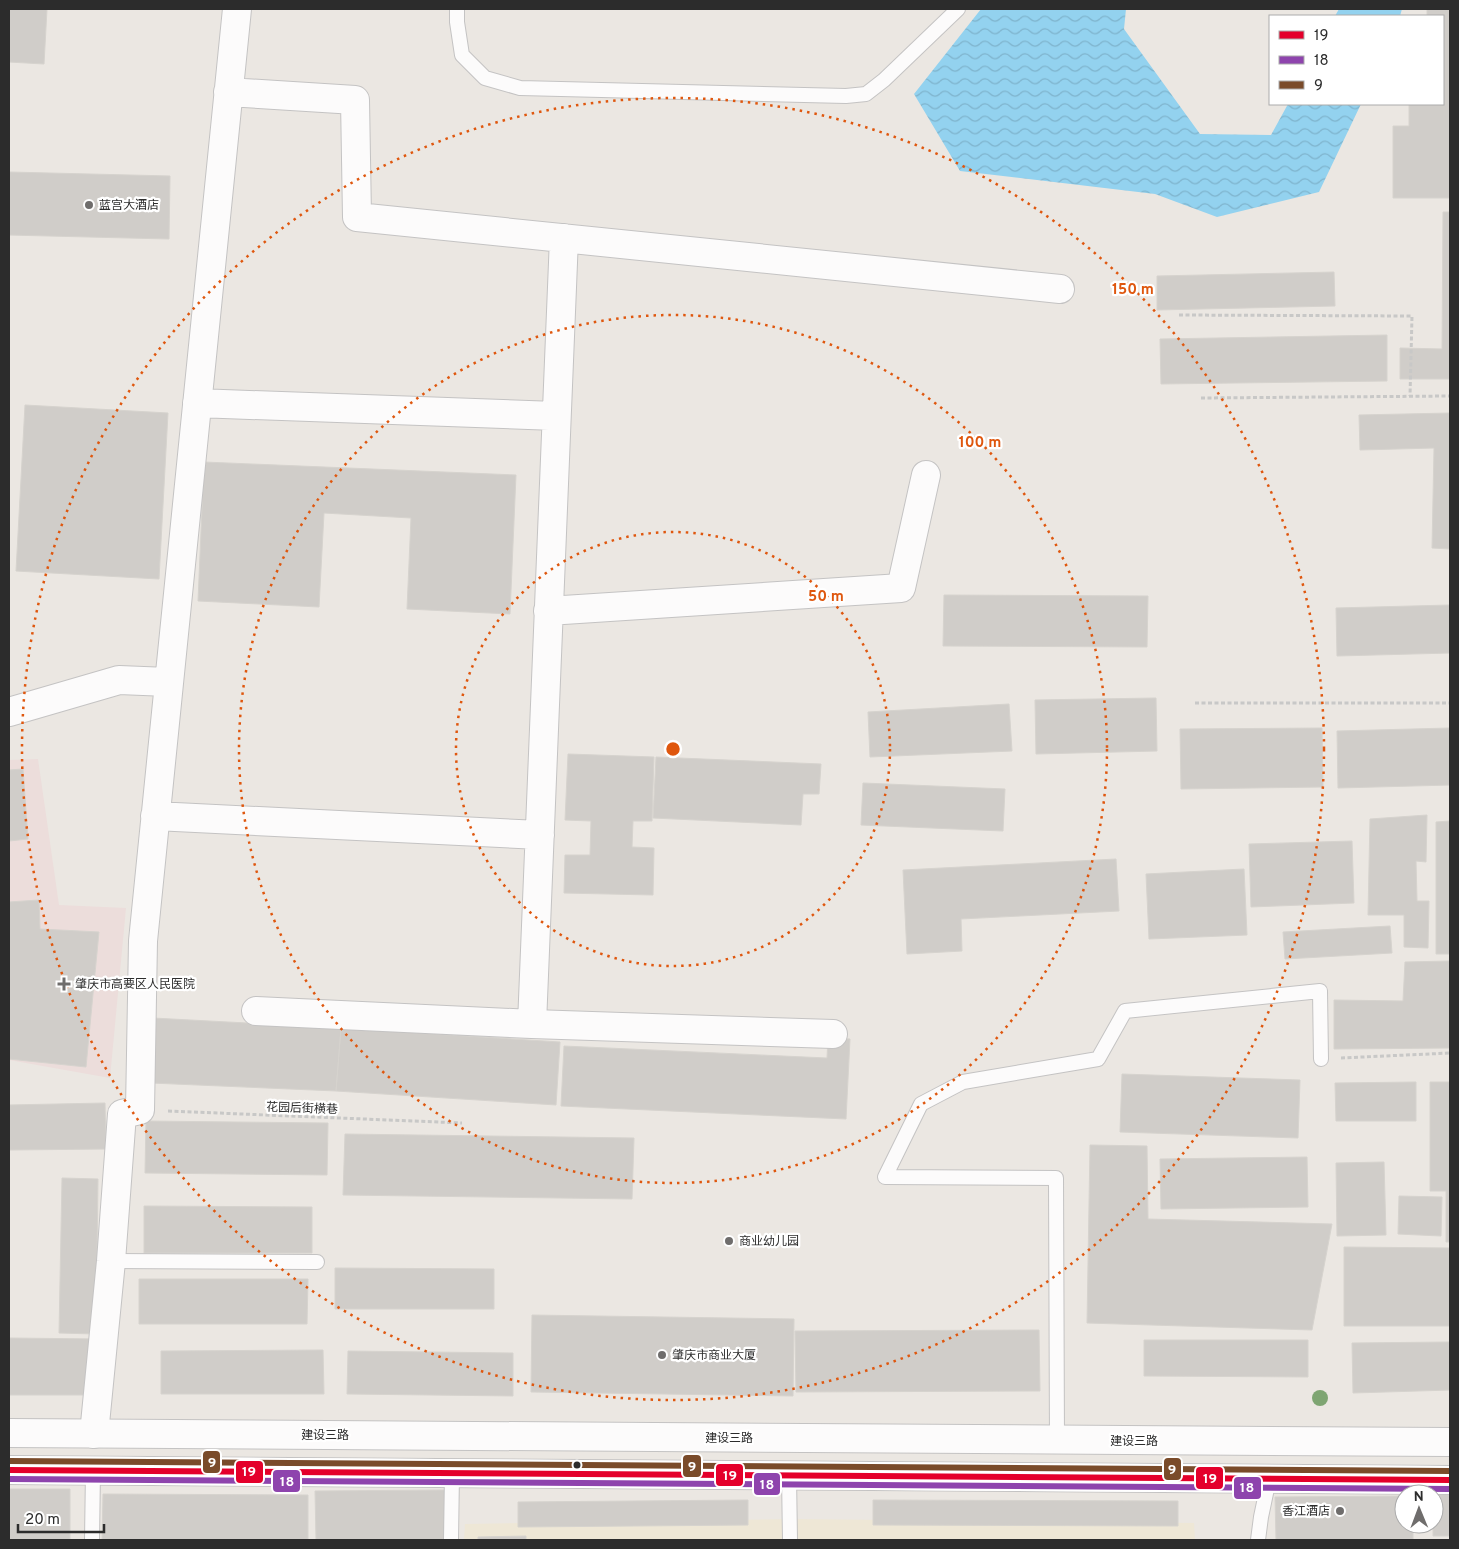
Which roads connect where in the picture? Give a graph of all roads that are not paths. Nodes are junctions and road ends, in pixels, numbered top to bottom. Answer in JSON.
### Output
{"nodes":[{"id":1,"x":237,"y":9,"type":"edge"},
{"id":2,"x":457,"y":9,"type":"edge"},
{"id":3,"x":958,"y":9,"type":"edge"},
{"id":4,"x":228,"y":92,"type":"junction"},
{"id":5,"x":564,"y":238,"type":"junction"},
{"id":6,"x":1060,"y":289,"type":"dead end"},
{"id":7,"x":196,"y":403,"type":"junction"},
{"id":8,"x":556,"y":416,"type":"junction"},
{"id":9,"x":926,"y":475,"type":"dead end"},
{"id":10,"x":548,"y":610,"type":"junction"},
{"id":11,"x":168,"y":682,"type":"junction"},
{"id":12,"x":9,"y":712,"type":"edge"},
{"id":13,"x":155,"y":816,"type":"junction"},
{"id":14,"x":540,"y":835,"type":"junction"},
{"id":15,"x":256,"y":1010,"type":"dead end"},
{"id":16,"x":532,"y":1024,"type":"junction"},
{"id":17,"x":833,"y":1034,"type":"dead end"},
{"id":18,"x":1321,"y":1059,"type":"road end"},
{"id":19,"x":111,"y":1261,"type":"junction"},
{"id":20,"x":317,"y":1262,"type":"dead end"},
{"id":21,"x":9,"y":1433,"type":"edge"},
{"id":22,"x":94,"y":1434,"type":"junction"},
{"id":23,"x":1057,"y":1440,"type":"junction"},
{"id":24,"x":1450,"y":1442,"type":"edge"},
{"id":25,"x":9,"y":1470,"type":"edge"},
{"id":26,"x":93,"y":1471,"type":"junction"},
{"id":27,"x":452,"y":1474,"type":"junction"},
{"id":28,"x":790,"y":1476,"type":"junction"},
{"id":29,"x":1269,"y":1479,"type":"junction"},
{"id":30,"x":1450,"y":1480,"type":"edge"},
{"id":31,"x":92,"y":1540,"type":"edge"},
{"id":32,"x":451,"y":1540,"type":"edge"},
{"id":33,"x":790,"y":1540,"type":"edge"},
{"id":34,"x":1258,"y":1540,"type":"edge"}],
"edges":[{"from":1,"to":4,"type":"street"},
{"from":2,"to":3,"type":"lane"},
{"from":4,"to":5,"type":"street"},
{"from":4,"to":7,"type":"street"},
{"from":5,"to":6,"type":"street"},
{"from":5,"to":8,"type":"street"},
{"from":7,"to":8,"type":"street"},
{"from":7,"to":11,"type":"street"},
{"from":8,"to":10,"type":"street"},
{"from":9,"to":10,"type":"street"},
{"from":10,"to":14,"type":"street"},
{"from":11,"to":12,"type":"street"},
{"from":11,"to":13,"type":"street"},
{"from":13,"to":14,"type":"street"},
{"from":13,"to":19,"type":"street"},
{"from":14,"to":16,"type":"street"},
{"from":15,"to":16,"type":"street"},
{"from":16,"to":17,"type":"street"},
{"from":18,"to":23,"type":"lane"},
{"from":19,"to":20,"type":"lane"},
{"from":19,"to":22,"type":"street"},
{"from":21,"to":22,"type":"street","name":"建设三路"},
{"from":22,"to":23,"type":"street","name":"建设三路"},
{"from":23,"to":24,"type":"street","name":"建设三路"},
{"from":25,"to":26,"type":"street"},
{"from":26,"to":27,"type":"street"},
{"from":26,"to":31,"type":"lane"},
{"from":27,"to":28,"type":"street"},
{"from":27,"to":32,"type":"lane"},
{"from":28,"to":29,"type":"street"},
{"from":28,"to":33,"type":"lane"},
{"from":29,"to":30,"type":"street"},
{"from":29,"to":34,"type":"lane"}]}
